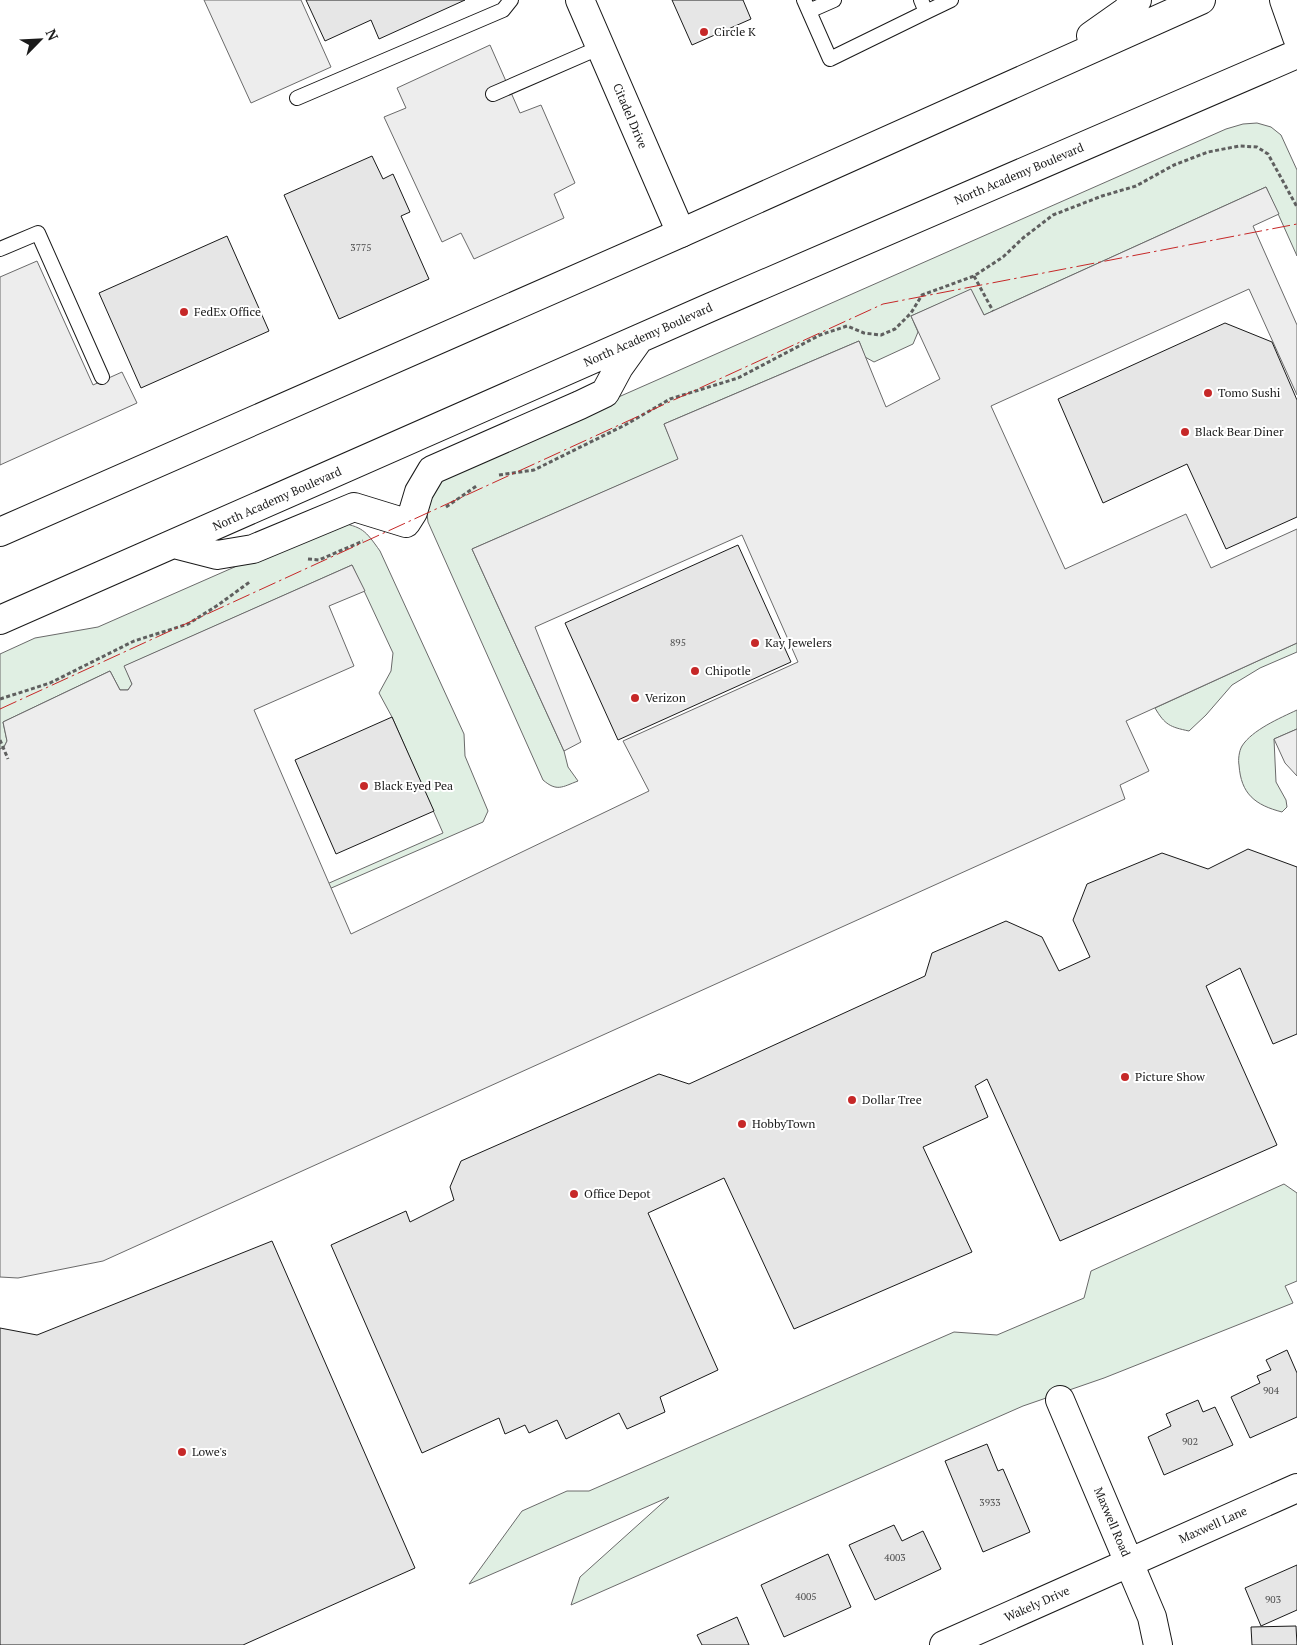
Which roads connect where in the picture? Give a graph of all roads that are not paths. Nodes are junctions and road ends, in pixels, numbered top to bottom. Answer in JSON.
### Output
{"nodes":[{"id":1,"x":512,"y":0,"type":"edge"},
{"id":2,"x":580,"y":0,"type":"edge"},
{"id":3,"x":834,"y":0,"type":"edge"},
{"id":4,"x":951,"y":0,"type":"edge"},
{"id":5,"x":1137,"y":0,"type":"edge"},
{"id":6,"x":1201,"y":0,"type":"edge"},
{"id":7,"x":1284,"y":0,"type":"edge"},
{"id":8,"x":807,"y":5,"type":"edge"},
{"id":9,"x":923,"y":6,"type":"edge"},
{"id":10,"x":1297,"y":38,"type":"edge"},
{"id":11,"x":601,"y":48,"type":"junction"},
{"id":12,"x":1297,"y":54,"type":"edge"},
{"id":13,"x":1044,"y":70,"type":"junction"},
{"id":14,"x":493,"y":94,"type":"dead end"},
{"id":15,"x":297,"y":98,"type":"dead end"},
{"id":16,"x":681,"y":233,"type":"junction"},
{"id":17,"x":0,"y":250,"type":"edge"},
{"id":18,"x":639,"y":339,"type":"junction"},
{"id":19,"x":102,"y":377,"type":"dead end"},
{"id":20,"x":0,"y":532,"type":"edge"},
{"id":21,"x":174,"y":544,"type":"junction"},
{"id":22,"x":0,"y":620,"type":"edge"},
{"id":23,"x":1060,"y":1400,"type":"dead end"},
{"id":24,"x":1297,"y":1488,"type":"edge"},
{"id":25,"x":1129,"y":1562,"type":"junction"},
{"id":26,"x":944,"y":1645,"type":"edge"},
{"id":27,"x":1158,"y":1645,"type":"edge"}],
"edges":[{"from":1,"to":15,"type":"lane"},
{"from":2,"to":11,"type":"main road","name":"Citadel Drive"},
{"from":3,"to":8,"type":"lane"},
{"from":4,"to":9,"type":"lane"},
{"from":5,"to":13,"type":"main road"},
{"from":6,"to":13,"type":"main road"},
{"from":7,"to":10,"type":"main road"},
{"from":8,"to":9,"type":"lane"},
{"from":11,"to":14,"type":"lane"},
{"from":11,"to":16,"type":"main road","name":"Citadel Drive"},
{"from":12,"to":18,"type":"main road","name":"North Academy Boulevard"},
{"from":13,"to":16,"type":"main road"},
{"from":16,"to":20,"type":"main road"},
{"from":17,"to":19,"type":"lane"},
{"from":18,"to":21,"type":"main road","name":"North Academy Boulevard"},
{"from":18,"to":21,"type":"main road"},
{"from":21,"to":22,"type":"main road","name":"North Academy Boulevard"},
{"from":23,"to":25,"type":"main road","name":"Maxwell Road"},
{"from":24,"to":25,"type":"main road","name":"Maxwell Lane"},
{"from":25,"to":26,"type":"main road","name":"Wakely Drive"},
{"from":25,"to":27,"type":"main road","name":"Maxwell Road"}]}
